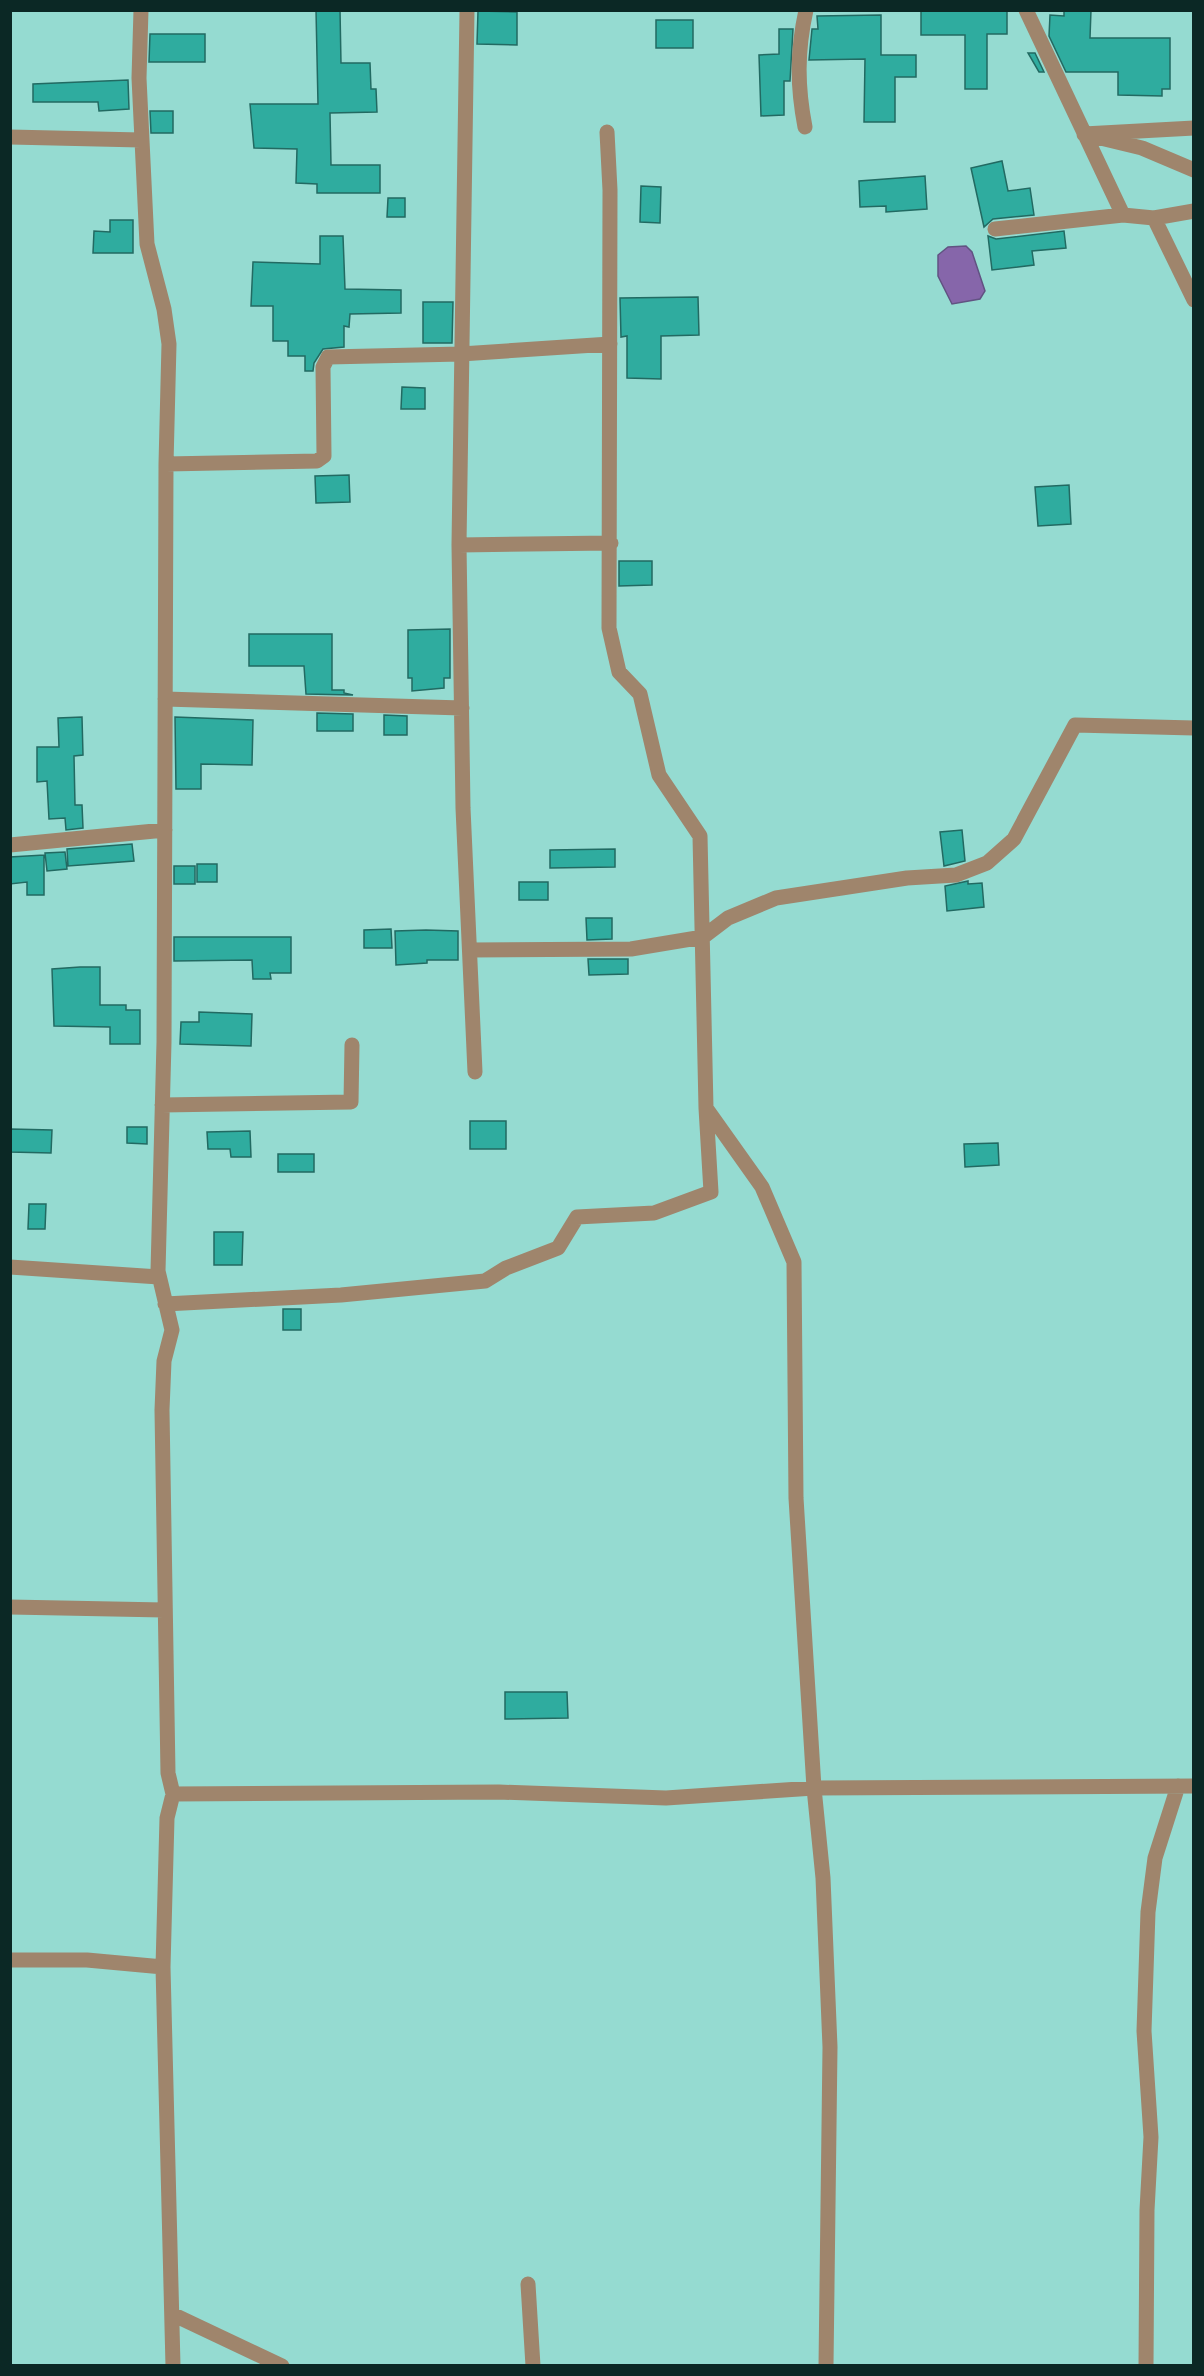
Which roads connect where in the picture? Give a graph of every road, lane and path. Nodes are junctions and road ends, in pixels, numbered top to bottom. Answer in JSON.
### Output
{"nodes":[{"id":1,"x":141,"y":10,"type":"edge"},
{"id":2,"x":467,"y":10,"type":"edge"},
{"id":3,"x":806,"y":10,"type":"edge"},
{"id":4,"x":1026,"y":10,"type":"edge"},
{"id":5,"x":805,"y":127,"type":"dead end"},
{"id":6,"x":1194,"y":128,"type":"edge"},
{"id":7,"x":607,"y":132,"type":"dead end"},
{"id":8,"x":1084,"y":134,"type":"junction"},
{"id":9,"x":10,"y":137,"type":"edge"},
{"id":10,"x":141,"y":140,"type":"junction"},
{"id":11,"x":1194,"y":170,"type":"edge"},
{"id":12,"x":1194,"y":211,"type":"edge"},
{"id":13,"x":1123,"y":215,"type":"junction"},
{"id":14,"x":1154,"y":218,"type":"junction"},
{"id":15,"x":995,"y":229,"type":"dead end"},
{"id":16,"x":1194,"y":300,"type":"edge"},
{"id":17,"x":610,"y":344,"type":"junction"},
{"id":18,"x":461,"y":354,"type":"junction"},
{"id":19,"x":166,"y":464,"type":"junction"},
{"id":20,"x":610,"y":543,"type":"junction"},
{"id":21,"x":459,"y":545,"type":"junction"},
{"id":22,"x":165,"y":699,"type":"junction"},
{"id":23,"x":462,"y":708,"type":"junction"},
{"id":24,"x":1194,"y":728,"type":"edge"},
{"id":25,"x":165,"y":830,"type":"junction"},
{"id":26,"x":10,"y":845,"type":"edge"},
{"id":27,"x":703,"y":937,"type":"junction"},
{"id":28,"x":470,"y":950,"type":"junction"},
{"id":29,"x":352,"y":1045,"type":"dead end"},
{"id":30,"x":475,"y":1072,"type":"dead end"},
{"id":31,"x":162,"y":1105,"type":"junction"},
{"id":32,"x":706,"y":1108,"type":"junction"},
{"id":33,"x":10,"y":1267,"type":"edge"},
{"id":34,"x":159,"y":1276,"type":"junction"},
{"id":35,"x":165,"y":1304,"type":"junction"},
{"id":36,"x":10,"y":1607,"type":"edge"},
{"id":37,"x":164,"y":1610,"type":"junction"},
{"id":38,"x":1178,"y":1786,"type":"junction"},
{"id":39,"x":1194,"y":1786,"type":"edge"},
{"id":40,"x":814,"y":1788,"type":"junction"},
{"id":41,"x":173,"y":1794,"type":"junction"},
{"id":42,"x":10,"y":1960,"type":"edge"},
{"id":43,"x":163,"y":1967,"type":"junction"},
{"id":44,"x":528,"y":2284,"type":"dead end"},
{"id":45,"x":172,"y":2314,"type":"junction"},
{"id":46,"x":173,"y":2366,"type":"edge"},
{"id":47,"x":282,"y":2366,"type":"edge"},
{"id":48,"x":533,"y":2366,"type":"edge"},
{"id":49,"x":826,"y":2366,"type":"edge"},
{"id":50,"x":1146,"y":2366,"type":"edge"}],
"edges":[{"from":1,"to":10,"type":"street"},
{"from":2,"to":18,"type":"street"},
{"from":3,"to":5,"type":"street"},
{"from":4,"to":8,"type":"street"},
{"from":6,"to":8,"type":"street"},
{"from":7,"to":17,"type":"street"},
{"from":8,"to":11,"type":"street"},
{"from":8,"to":13,"type":"street"},
{"from":9,"to":10,"type":"street"},
{"from":10,"to":19,"type":"street"},
{"from":12,"to":14,"type":"street"},
{"from":13,"to":14,"type":"street"},
{"from":13,"to":15,"type":"street"},
{"from":14,"to":16,"type":"street"},
{"from":17,"to":18,"type":"street"},
{"from":17,"to":20,"type":"street"},
{"from":18,"to":19,"type":"street"},
{"from":18,"to":21,"type":"street"},
{"from":19,"to":22,"type":"street"},
{"from":20,"to":21,"type":"street"},
{"from":20,"to":27,"type":"street"},
{"from":21,"to":23,"type":"street"},
{"from":22,"to":23,"type":"street"},
{"from":22,"to":25,"type":"street"},
{"from":23,"to":28,"type":"street"},
{"from":24,"to":27,"type":"street"},
{"from":25,"to":26,"type":"street"},
{"from":25,"to":31,"type":"street"},
{"from":27,"to":28,"type":"street"},
{"from":27,"to":32,"type":"street"},
{"from":28,"to":30,"type":"street"},
{"from":29,"to":31,"type":"street"},
{"from":31,"to":34,"type":"street"},
{"from":32,"to":35,"type":"street"},
{"from":32,"to":40,"type":"street"},
{"from":33,"to":34,"type":"street"},
{"from":34,"to":35,"type":"street"},
{"from":35,"to":37,"type":"street"},
{"from":36,"to":37,"type":"street"},
{"from":37,"to":41,"type":"street"},
{"from":38,"to":39,"type":"street"},
{"from":38,"to":40,"type":"street"},
{"from":38,"to":50,"type":"street"},
{"from":40,"to":41,"type":"street"},
{"from":40,"to":49,"type":"street"},
{"from":41,"to":43,"type":"street"},
{"from":42,"to":43,"type":"street"},
{"from":43,"to":45,"type":"street"},
{"from":44,"to":48,"type":"street"},
{"from":45,"to":46,"type":"street"},
{"from":45,"to":47,"type":"street"}]}
